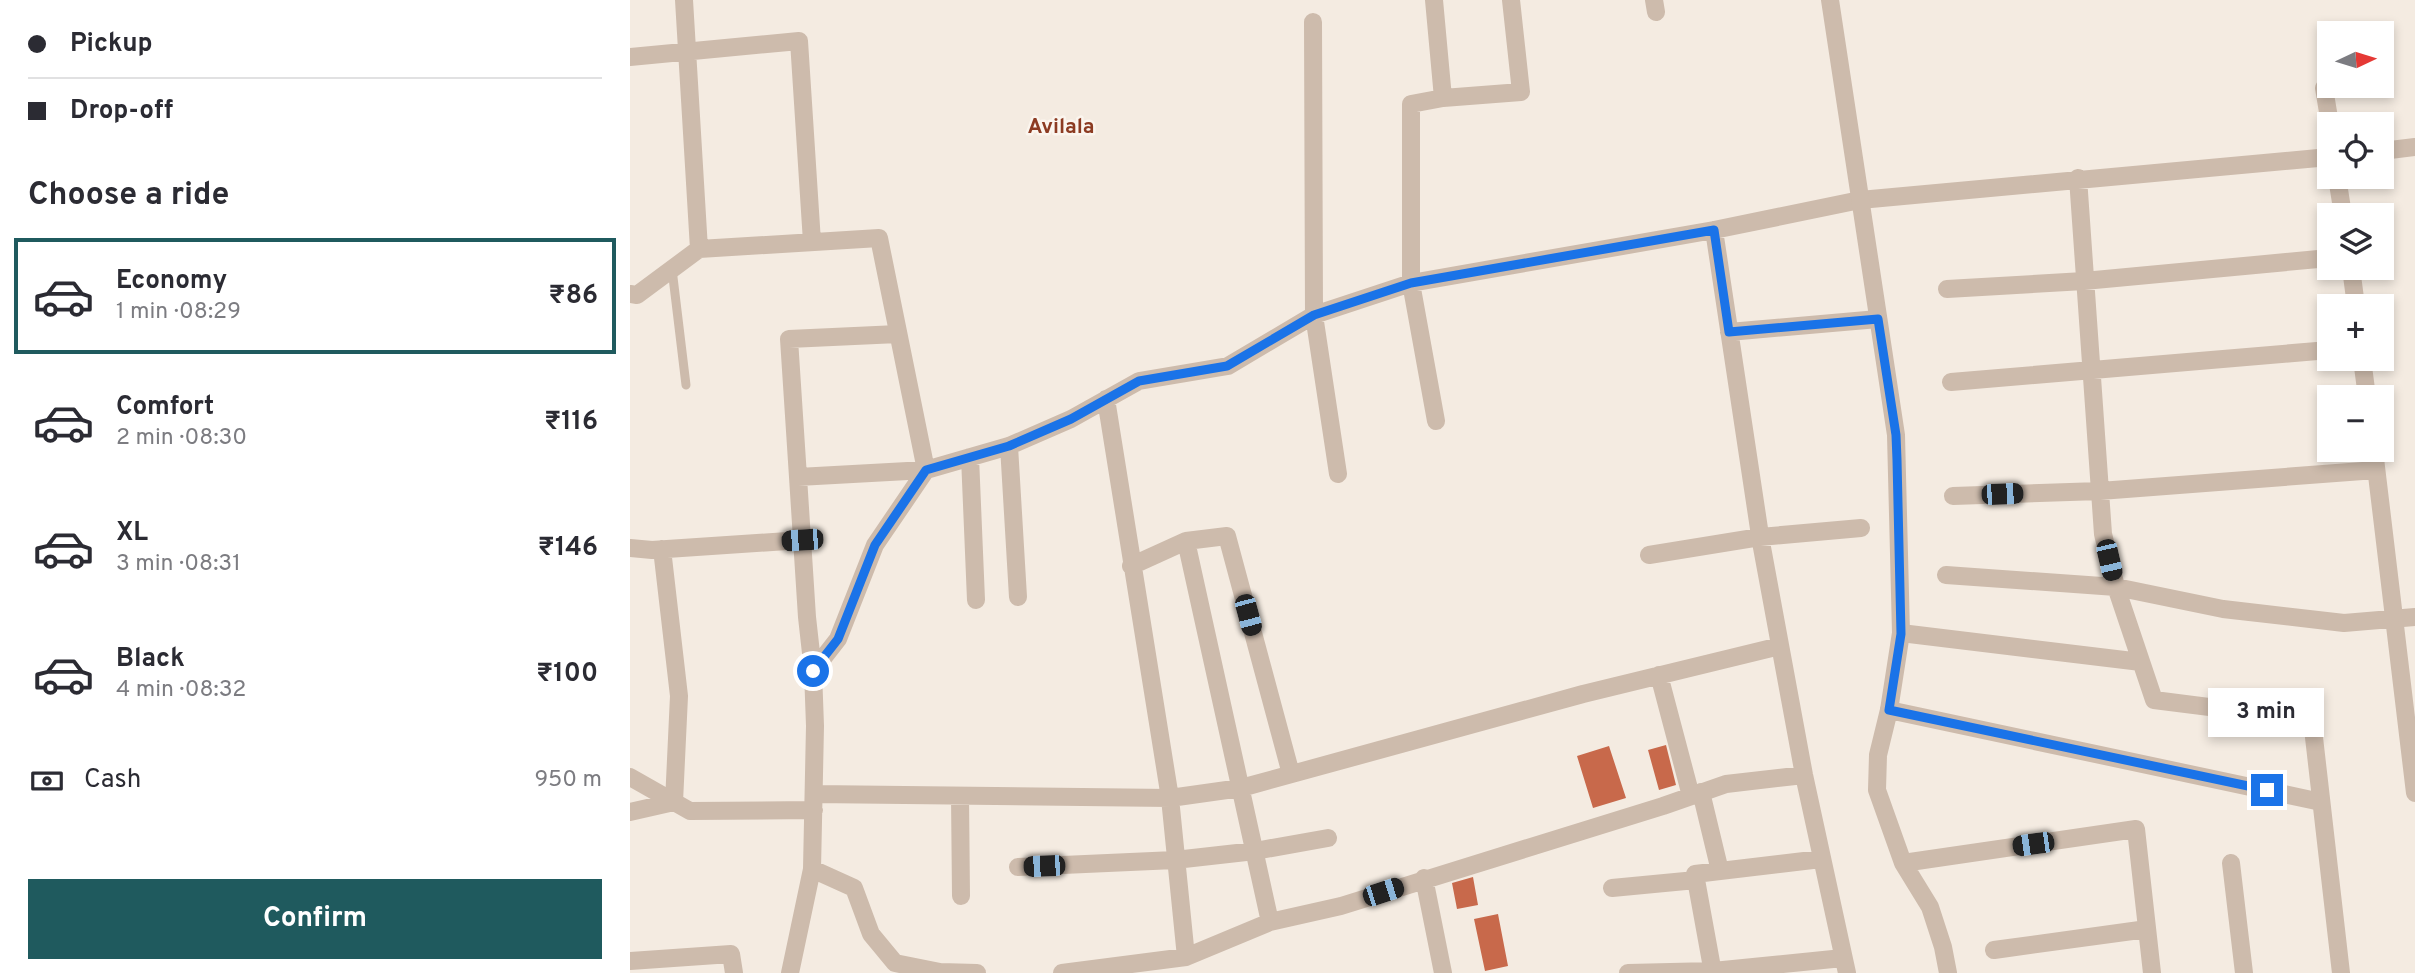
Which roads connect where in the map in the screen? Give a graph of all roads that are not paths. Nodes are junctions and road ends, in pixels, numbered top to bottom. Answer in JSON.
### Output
{"nodes":[{"id":1,"x":684,"y":0,"type":"edge"},
{"id":2,"x":1433,"y":0,"type":"edge"},
{"id":3,"x":1511,"y":0,"type":"edge"},
{"id":4,"x":1830,"y":0,"type":"edge"},
{"id":5,"x":1313,"y":22,"type":"dead end"},
{"id":6,"x":687,"y":51,"type":"junction"},
{"id":7,"x":630,"y":57,"type":"edge"},
{"id":8,"x":1443,"y":98,"type":"junction"},
{"id":9,"x":2415,"y":147,"type":"edge"},
{"id":10,"x":2394,"y":150,"type":"edge"},
{"id":11,"x":2317,"y":158,"type":"edge"},
{"id":12,"x":2078,"y":178,"type":"junction"},
{"id":13,"x":1860,"y":200,"type":"junction"},
{"id":14,"x":1714,"y":230,"type":"junction"},
{"id":15,"x":812,"y":242,"type":"junction"},
{"id":16,"x":699,"y":249,"type":"junction"},
{"id":17,"x":2317,"y":259,"type":"edge"},
{"id":18,"x":672,"y":269,"type":"junction"},
{"id":19,"x":2084,"y":281,"type":"junction"},
{"id":20,"x":1411,"y":283,"type":"junction"},
{"id":21,"x":1947,"y":289,"type":"dead end"},
{"id":22,"x":630,"y":294,"type":"edge"},
{"id":23,"x":1314,"y":315,"type":"junction"},
{"id":24,"x":1878,"y":319,"type":"junction"},
{"id":25,"x":1729,"y":332,"type":"junction"},
{"id":26,"x":898,"y":334,"type":"junction"},
{"id":27,"x":2317,"y":352,"type":"edge"},
{"id":28,"x":2092,"y":371,"type":"junction"},
{"id":29,"x":1951,"y":382,"type":"dead end"},
{"id":30,"x":686,"y":385,"type":"dead end"},
{"id":31,"x":1106,"y":399,"type":"junction"},
{"id":32,"x":1436,"y":421,"type":"dead end"},
{"id":33,"x":1009,"y":446,"type":"junction"},
{"id":34,"x":970,"y":457,"type":"junction"},
{"id":35,"x":2375,"y":462,"type":"edge"},
{"id":36,"x":926,"y":470,"type":"junction"},
{"id":37,"x":2376,"y":470,"type":"junction"},
{"id":38,"x":1338,"y":474,"type":"dead end"},
{"id":39,"x":798,"y":477,"type":"junction"},
{"id":40,"x":2100,"y":491,"type":"junction"},
{"id":41,"x":1953,"y":496,"type":"dead end"},
{"id":42,"x":1861,"y":528,"type":"dead end"},
{"id":43,"x":1760,"y":537,"type":"junction"},
{"id":44,"x":802,"y":540,"type":"junction"},
{"id":45,"x":1186,"y":541,"type":"junction"},
{"id":46,"x":630,"y":548,"type":"edge"},
{"id":47,"x":662,"y":549,"type":"junction"},
{"id":48,"x":1649,"y":555,"type":"dead end"},
{"id":49,"x":1132,"y":566,"type":"junction"},
{"id":50,"x":1946,"y":575,"type":"dead end"},
{"id":51,"x":2116,"y":587,"type":"junction"},
{"id":52,"x":1018,"y":597,"type":"dead end"},
{"id":53,"x":976,"y":600,"type":"dead end"},
{"id":54,"x":2415,"y":617,"type":"edge"},
{"id":55,"x":2395,"y":619,"type":"junction"},
{"id":56,"x":1901,"y":634,"type":"junction"},
{"id":57,"x":1780,"y":646,"type":"junction"},
{"id":58,"x":2141,"y":662,"type":"junction"},
{"id":59,"x":813,"y":671,"type":"junction"},
{"id":60,"x":1659,"y":675,"type":"junction"},
{"id":61,"x":1889,"y":710,"type":"junction"},
{"id":62,"x":1291,"y":774,"type":"junction"},
{"id":63,"x":1804,"y":775,"type":"junction"},
{"id":64,"x":630,"y":777,"type":"edge"},
{"id":65,"x":1241,"y":788,"type":"junction"},
{"id":66,"x":2415,"y":793,"type":"edge"},
{"id":67,"x":1696,"y":794,"type":"junction"},
{"id":68,"x":960,"y":796,"type":"junction"},
{"id":69,"x":1170,"y":798,"type":"junction"},
{"id":70,"x":674,"y":802,"type":"junction"},
{"id":71,"x":814,"y":802,"type":"junction"},
{"id":72,"x":2321,"y":802,"type":"junction"},
{"id":73,"x":630,"y":812,"type":"edge"},
{"id":74,"x":1328,"y":838,"type":"dead end"},
{"id":75,"x":1255,"y":851,"type":"junction"},
{"id":76,"x":1821,"y":859,"type":"junction"},
{"id":77,"x":1175,"y":860,"type":"junction"},
{"id":78,"x":1903,"y":863,"type":"junction"},
{"id":79,"x":2231,"y":863,"type":"dead end"},
{"id":80,"x":1018,"y":867,"type":"dead end"},
{"id":81,"x":811,"y":869,"type":"junction"},
{"id":82,"x":1720,"y":871,"type":"junction"},
{"id":83,"x":1424,"y":878,"type":"junction"},
{"id":84,"x":1696,"y":880,"type":"junction"},
{"id":85,"x":1612,"y":888,"type":"dead end"},
{"id":86,"x":961,"y":896,"type":"dead end"},
{"id":87,"x":1270,"y":922,"type":"junction"},
{"id":88,"x":2147,"y":929,"type":"junction"},
{"id":89,"x":1994,"y":950,"type":"dead end"},
{"id":90,"x":1186,"y":957,"type":"junction"},
{"id":91,"x":630,"y":961,"type":"edge"},
{"id":92,"x":1845,"y":966,"type":"edge"},
{"id":93,"x":1713,"y":972,"type":"edge"},
{"id":94,"x":734,"y":973,"type":"edge"},
{"id":95,"x":790,"y":973,"type":"edge"},
{"id":96,"x":976,"y":973,"type":"edge"},
{"id":97,"x":1062,"y":973,"type":"edge"},
{"id":98,"x":1443,"y":973,"type":"edge"},
{"id":99,"x":1628,"y":973,"type":"edge"},
{"id":100,"x":1948,"y":973,"type":"edge"},
{"id":101,"x":2152,"y":973,"type":"edge"},
{"id":102,"x":2244,"y":973,"type":"edge"},
{"id":103,"x":2341,"y":973,"type":"edge"}],
"edges":[{"from":1,"to":6,"type":"street"},
{"from":2,"to":8,"type":"street"},
{"from":3,"to":8,"type":"street"},
{"from":4,"to":13,"type":"street"},
{"from":5,"to":23,"type":"street"},
{"from":6,"to":7,"type":"street"},
{"from":6,"to":15,"type":"street"},
{"from":6,"to":16,"type":"street"},
{"from":8,"to":20,"type":"street"},
{"from":9,"to":10,"type":"street"},
{"from":11,"to":12,"type":"street"},
{"from":12,"to":13,"type":"street"},
{"from":12,"to":19,"type":"street"},
{"from":13,"to":14,"type":"street"},
{"from":13,"to":24,"type":"street"},
{"from":14,"to":20,"type":"street"},
{"from":14,"to":25,"type":"street"},
{"from":15,"to":16,"type":"street"},
{"from":15,"to":26,"type":"street"},
{"from":16,"to":18,"type":"street"},
{"from":17,"to":19,"type":"street"},
{"from":18,"to":22,"type":"street"},
{"from":18,"to":30,"type":"lane"},
{"from":19,"to":21,"type":"street"},
{"from":19,"to":28,"type":"street"},
{"from":20,"to":23,"type":"street"},
{"from":20,"to":32,"type":"street"},
{"from":23,"to":31,"type":"street"},
{"from":23,"to":38,"type":"street"},
{"from":24,"to":25,"type":"street"},
{"from":24,"to":56,"type":"street"},
{"from":25,"to":43,"type":"street"},
{"from":26,"to":36,"type":"street"},
{"from":26,"to":39,"type":"street"},
{"from":27,"to":28,"type":"street"},
{"from":28,"to":29,"type":"street"},
{"from":28,"to":40,"type":"street"},
{"from":31,"to":33,"type":"street"},
{"from":31,"to":49,"type":"street"},
{"from":33,"to":34,"type":"street"},
{"from":33,"to":52,"type":"street"},
{"from":34,"to":36,"type":"street"},
{"from":34,"to":53,"type":"street"},
{"from":35,"to":37,"type":"street"},
{"from":36,"to":39,"type":"street"},
{"from":36,"to":59,"type":"street"},
{"from":37,"to":40,"type":"street"},
{"from":37,"to":55,"type":"street"},
{"from":39,"to":44,"type":"street"},
{"from":40,"to":41,"type":"street"},
{"from":40,"to":51,"type":"street"},
{"from":42,"to":43,"type":"street"},
{"from":43,"to":48,"type":"street"},
{"from":43,"to":57,"type":"street"},
{"from":44,"to":47,"type":"street"},
{"from":44,"to":59,"type":"street"},
{"from":45,"to":49,"type":"street"},
{"from":45,"to":62,"type":"street"},
{"from":45,"to":65,"type":"street"},
{"from":46,"to":47,"type":"street"},
{"from":47,"to":70,"type":"street"},
{"from":49,"to":69,"type":"street"},
{"from":50,"to":51,"type":"street"},
{"from":51,"to":55,"type":"street"},
{"from":51,"to":58,"type":"street"},
{"from":54,"to":55,"type":"street"},
{"from":55,"to":66,"type":"street"},
{"from":56,"to":58,"type":"street"},
{"from":56,"to":61,"type":"street"},
{"from":57,"to":60,"type":"street"},
{"from":57,"to":63,"type":"street"},
{"from":58,"to":72,"type":"street"},
{"from":59,"to":71,"type":"street"},
{"from":60,"to":62,"type":"street"},
{"from":60,"to":67,"type":"street"},
{"from":61,"to":72,"type":"street"},
{"from":61,"to":78,"type":"street"},
{"from":62,"to":65,"type":"street"},
{"from":63,"to":67,"type":"street"},
{"from":63,"to":76,"type":"street"},
{"from":64,"to":70,"type":"street"},
{"from":65,"to":69,"type":"street"},
{"from":65,"to":75,"type":"street"},
{"from":67,"to":82,"type":"street"},
{"from":67,"to":83,"type":"street"},
{"from":68,"to":69,"type":"street"},
{"from":68,"to":71,"type":"street"},
{"from":68,"to":86,"type":"street"},
{"from":69,"to":77,"type":"street"},
{"from":70,"to":71,"type":"street"},
{"from":70,"to":73,"type":"street"},
{"from":71,"to":81,"type":"street"},
{"from":72,"to":103,"type":"street"},
{"from":74,"to":75,"type":"street"},
{"from":75,"to":77,"type":"street"},
{"from":75,"to":87,"type":"street"},
{"from":76,"to":82,"type":"street"},
{"from":76,"to":92,"type":"street"},
{"from":77,"to":80,"type":"street"},
{"from":77,"to":90,"type":"street"},
{"from":78,"to":88,"type":"street"},
{"from":78,"to":100,"type":"street"},
{"from":79,"to":102,"type":"street"},
{"from":81,"to":95,"type":"street"},
{"from":81,"to":96,"type":"street"},
{"from":82,"to":84,"type":"street"},
{"from":83,"to":87,"type":"street"},
{"from":83,"to":98,"type":"street"},
{"from":84,"to":85,"type":"street"},
{"from":84,"to":93,"type":"street"},
{"from":87,"to":90,"type":"street"},
{"from":88,"to":89,"type":"street"},
{"from":88,"to":101,"type":"street"},
{"from":90,"to":97,"type":"street"},
{"from":91,"to":94,"type":"street"},
{"from":92,"to":93,"type":"street"},
{"from":93,"to":99,"type":"street"}]}
